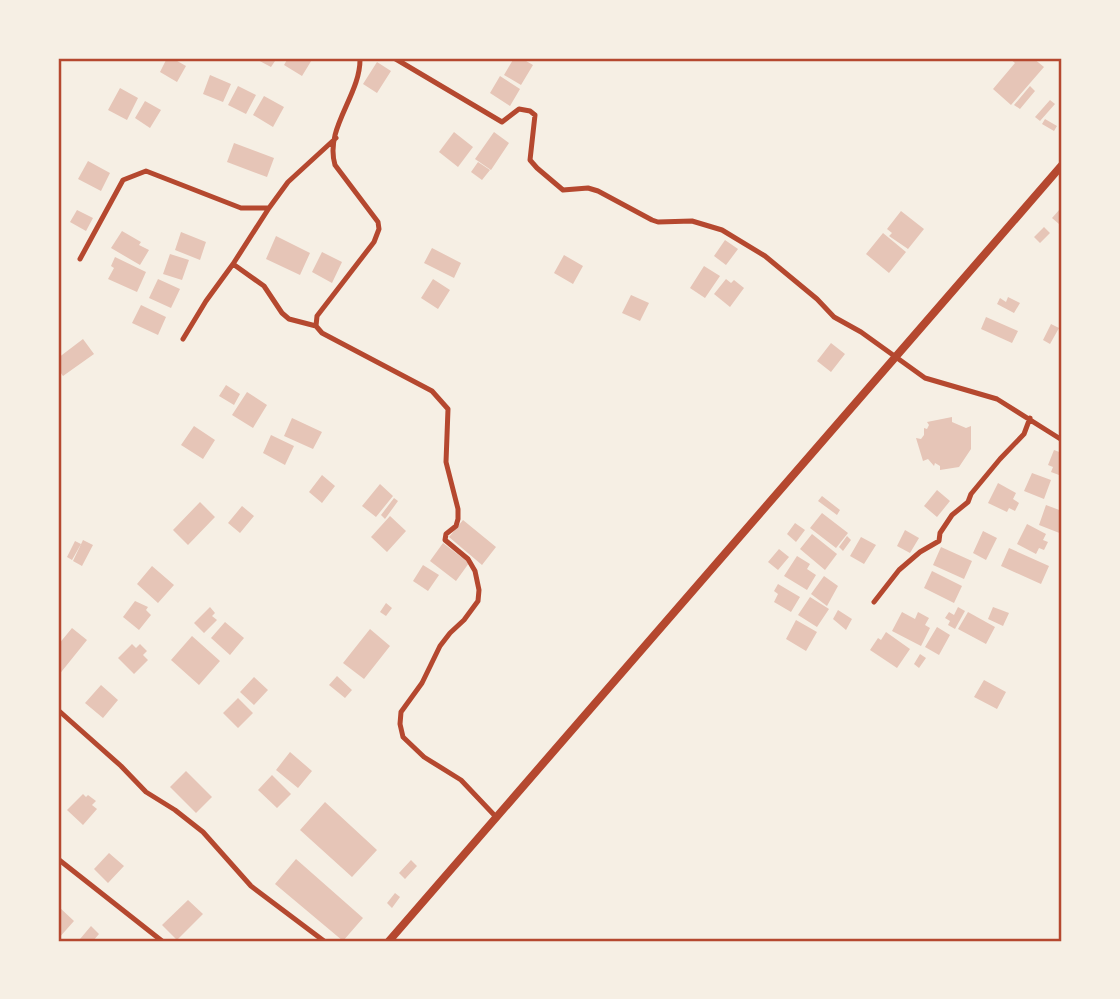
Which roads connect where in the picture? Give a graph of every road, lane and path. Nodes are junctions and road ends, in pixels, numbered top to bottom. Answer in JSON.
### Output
{"nodes":[{"id":1,"x":360,"y":58,"type":"edge"},
{"id":2,"x":394,"y":58,"type":"edge"},
{"id":3,"x":336,"y":138,"type":"junction"},
{"id":4,"x":1062,"y":165,"type":"edge"},
{"id":5,"x":269,"y":208,"type":"junction"},
{"id":6,"x":80,"y":259,"type":"dead end"},
{"id":7,"x":233,"y":264,"type":"junction"},
{"id":8,"x":316,"y":326,"type":"junction"},
{"id":9,"x":183,"y":339,"type":"dead end"},
{"id":10,"x":895,"y":358,"type":"junction"},
{"id":11,"x":1030,"y":418,"type":"junction"},
{"id":12,"x":1062,"y":440,"type":"edge"},
{"id":13,"x":874,"y":601,"type":"dead end"},
{"id":14,"x":58,"y":710,"type":"edge"},
{"id":15,"x":497,"y":818,"type":"junction"},
{"id":16,"x":58,"y":859,"type":"edge"},
{"id":17,"x":162,"y":941,"type":"edge"},
{"id":18,"x":324,"y":941,"type":"edge"},
{"id":19,"x":388,"y":941,"type":"edge"}],
"edges":[{"from":1,"to":3,"type":"street"},
{"from":2,"to":10,"type":"street"},
{"from":3,"to":5,"type":"street"},
{"from":3,"to":8,"type":"street"},
{"from":4,"to":10,"type":"main road"},
{"from":5,"to":6,"type":"street"},
{"from":5,"to":7,"type":"street"},
{"from":7,"to":8,"type":"street"},
{"from":7,"to":9,"type":"street"},
{"from":8,"to":15,"type":"street"},
{"from":10,"to":11,"type":"street"},
{"from":10,"to":15,"type":"main road"},
{"from":11,"to":12,"type":"street"},
{"from":11,"to":13,"type":"street"},
{"from":14,"to":18,"type":"street"},
{"from":15,"to":19,"type":"main road"},
{"from":16,"to":17,"type":"street"}]}
